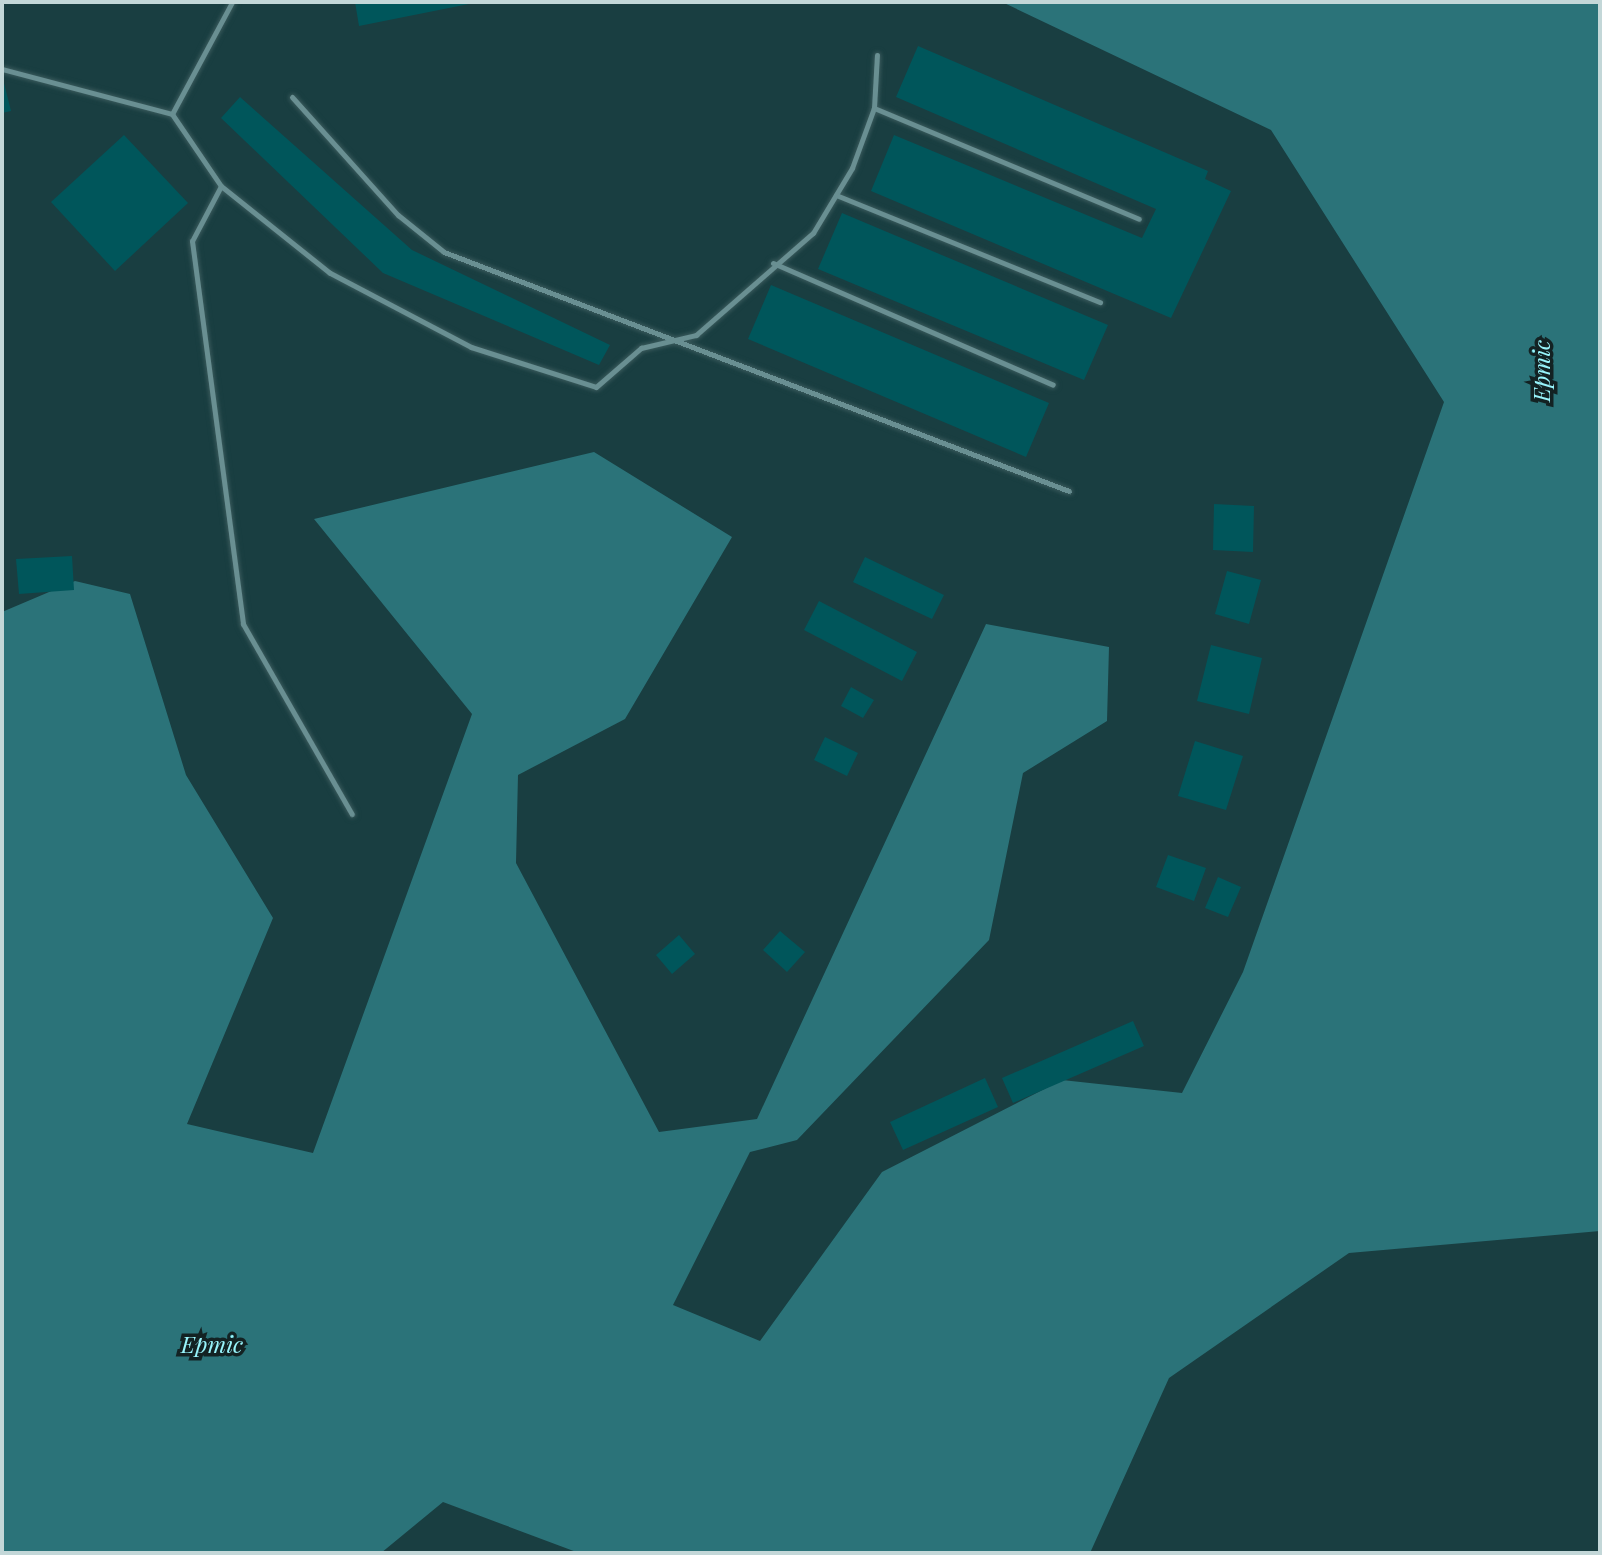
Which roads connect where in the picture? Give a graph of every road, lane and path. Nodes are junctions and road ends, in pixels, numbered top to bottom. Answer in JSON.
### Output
{"nodes":[{"id":1,"x":232,"y":2,"type":"edge"},
{"id":2,"x":877,"y":55,"type":"dead end"},
{"id":3,"x":2,"y":69,"type":"edge"},
{"id":4,"x":292,"y":97,"type":"dead end"},
{"id":5,"x":874,"y":108,"type":"junction"},
{"id":6,"x":172,"y":114,"type":"junction"},
{"id":7,"x":220,"y":186,"type":"junction"},
{"id":8,"x":836,"y":195,"type":"junction"},
{"id":9,"x":1139,"y":219,"type":"dead end"},
{"id":10,"x":773,"y":263,"type":"junction"},
{"id":11,"x":1100,"y":302,"type":"dead end"},
{"id":12,"x":675,"y":340,"type":"junction"},
{"id":13,"x":1053,"y":385,"type":"dead end"},
{"id":14,"x":1069,"y":491,"type":"dead end"},
{"id":15,"x":352,"y":814,"type":"dead end"}],
"edges":[{"from":1,"to":6,"type":"lane"},
{"from":2,"to":5,"type":"lane"},
{"from":3,"to":6,"type":"lane"},
{"from":4,"to":12,"type":"lane"},
{"from":5,"to":8,"type":"lane"},
{"from":5,"to":9,"type":"lane"},
{"from":6,"to":7,"type":"lane"},
{"from":7,"to":12,"type":"lane"},
{"from":7,"to":15,"type":"lane"},
{"from":8,"to":10,"type":"lane"},
{"from":8,"to":11,"type":"lane"},
{"from":10,"to":12,"type":"lane"},
{"from":10,"to":13,"type":"lane"},
{"from":12,"to":14,"type":"lane"}]}
